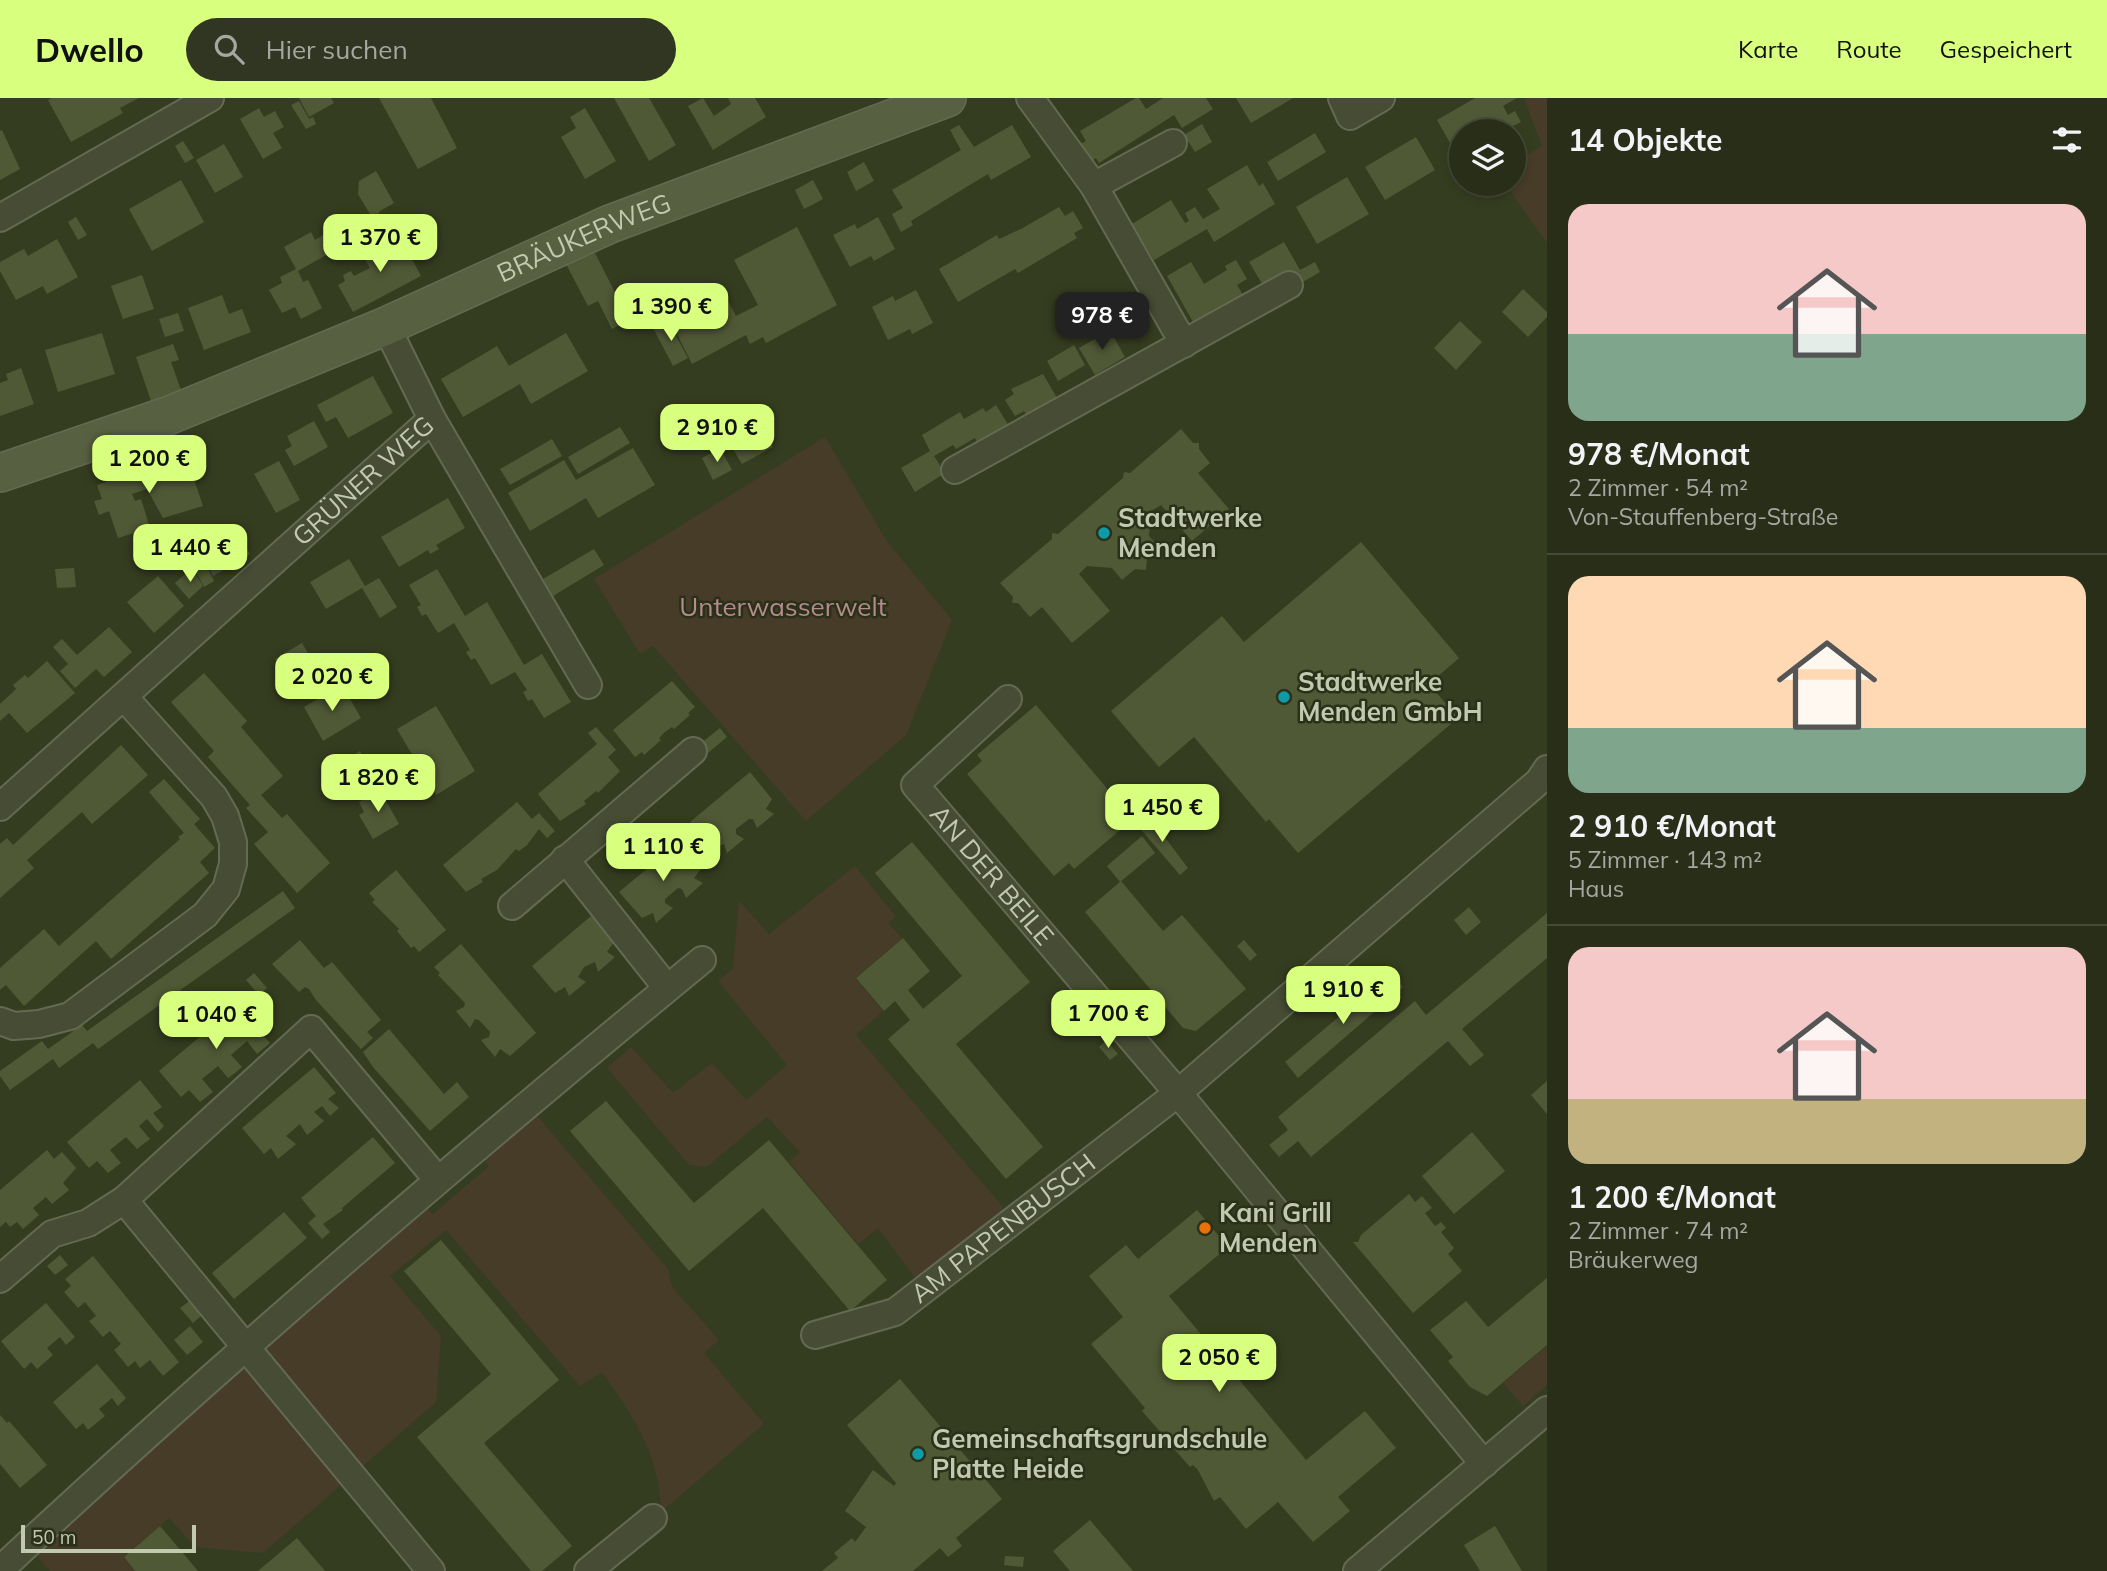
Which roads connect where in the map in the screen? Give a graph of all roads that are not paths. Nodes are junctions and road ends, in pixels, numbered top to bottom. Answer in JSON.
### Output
{"nodes":[{"id":1,"x":210,"y":98,"type":"edge"},
{"id":2,"x":1030,"y":98,"type":"edge"},
{"id":3,"x":1342,"y":98,"type":"edge"},
{"id":4,"x":1381,"y":98,"type":"edge"},
{"id":5,"x":942,"y":99,"type":"edge"},
{"id":6,"x":1173,"y":143,"type":"dead end"},
{"id":7,"x":1094,"y":186,"type":"junction"},
{"id":8,"x":0,"y":218,"type":"edge"},
{"id":9,"x":1289,"y":285,"type":"dead end"},
{"id":10,"x":386,"y":326,"type":"junction"},
{"id":11,"x":1184,"y":344,"type":"junction"},
{"id":12,"x":432,"y":419,"type":"junction"},
{"id":13,"x":955,"y":470,"type":"dead end"},
{"id":14,"x":0,"y":472,"type":"edge"},
{"id":15,"x":587,"y":685,"type":"dead end"},
{"id":16,"x":124,"y":697,"type":"junction"},
{"id":17,"x":1008,"y":699,"type":"dead end"},
{"id":18,"x":693,"y":751,"type":"dead end"},
{"id":19,"x":1547,"y":769,"type":"edge"},
{"id":20,"x":0,"y":807,"type":"edge"},
{"id":21,"x":565,"y":859,"type":"junction"},
{"id":22,"x":512,"y":906,"type":"dead end"},
{"id":23,"x":702,"y":960,"type":"dead end"},
{"id":24,"x":667,"y":988,"type":"junction"},
{"id":25,"x":0,"y":1021,"type":"edge"},
{"id":26,"x":1178,"y":1093,"type":"junction"},
{"id":27,"x":437,"y":1179,"type":"junction"},
{"id":28,"x":124,"y":1200,"type":"junction"},
{"id":29,"x":0,"y":1279,"type":"edge"},
{"id":30,"x":815,"y":1335,"type":"dead end"},
{"id":31,"x":245,"y":1346,"type":"junction"},
{"id":32,"x":1547,"y":1410,"type":"edge"},
{"id":33,"x":1484,"y":1464,"type":"junction"},
{"id":34,"x":653,"y":1518,"type":"dead end"},
{"id":35,"x":8,"y":1561,"type":"edge"},
{"id":36,"x":431,"y":1571,"type":"edge"},
{"id":37,"x":588,"y":1571,"type":"edge"},
{"id":38,"x":1357,"y":1571,"type":"edge"}],
"edges":[{"from":1,"to":8,"type":"street"},
{"from":2,"to":7,"type":"street"},
{"from":3,"to":4,"type":"street"},
{"from":5,"to":10,"type":"main road","name":"BRÄUKERWEG"},
{"from":6,"to":7,"type":"street"},
{"from":7,"to":11,"type":"street"},
{"from":9,"to":11,"type":"street"},
{"from":10,"to":12,"type":"street","name":"GRÜNER WEG"},
{"from":10,"to":14,"type":"main road","name":"BRÄUKERWEG"},
{"from":11,"to":13,"type":"street"},
{"from":12,"to":15,"type":"street"},
{"from":12,"to":16,"type":"street","name":"GRÜNER WEG"},
{"from":16,"to":20,"type":"street","name":"GRÜNER WEG"},
{"from":16,"to":25,"type":"street"},
{"from":17,"to":26,"type":"street","name":"AN DER BEILE"},
{"from":18,"to":21,"type":"street"},
{"from":19,"to":26,"type":"street","name":"AM PAPENBUSCH"},
{"from":21,"to":22,"type":"street"},
{"from":21,"to":24,"type":"street"},
{"from":23,"to":24,"type":"street"},
{"from":24,"to":27,"type":"street"},
{"from":26,"to":30,"type":"street","name":"AM PAPENBUSCH"},
{"from":26,"to":33,"type":"street"},
{"from":27,"to":28,"type":"street"},
{"from":27,"to":31,"type":"street"},
{"from":28,"to":29,"type":"street"},
{"from":28,"to":31,"type":"street"},
{"from":31,"to":35,"type":"street"},
{"from":31,"to":36,"type":"street"},
{"from":32,"to":33,"type":"street"},
{"from":33,"to":38,"type":"street"},
{"from":34,"to":37,"type":"street"}]}
